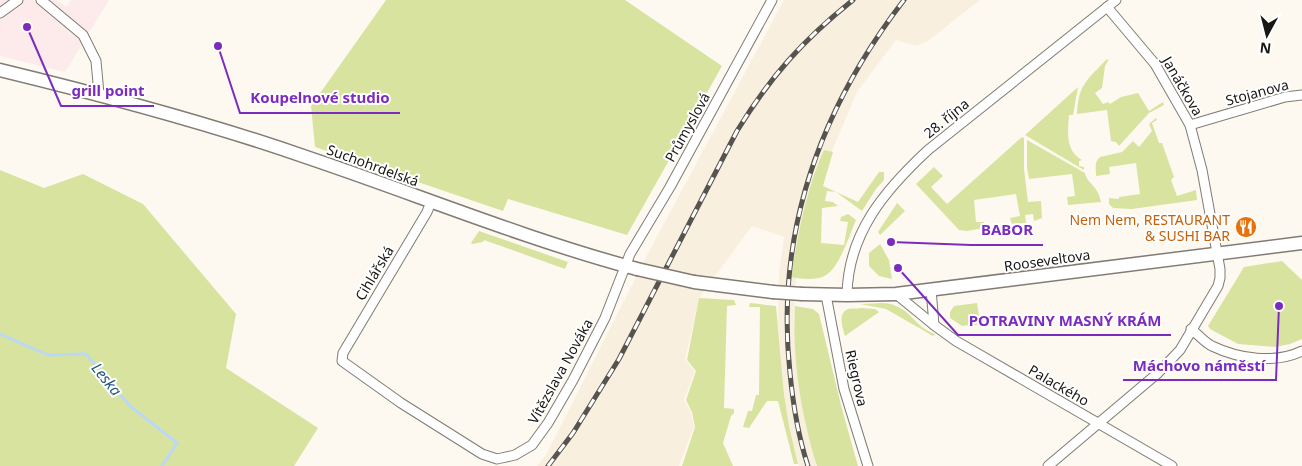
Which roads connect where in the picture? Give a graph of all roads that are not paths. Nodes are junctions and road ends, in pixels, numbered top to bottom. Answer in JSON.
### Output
{"nodes":[{"id":1,"x":18,"y":0,"type":"edge"},
{"id":2,"x":41,"y":0,"type":"edge"},
{"id":3,"x":772,"y":0,"type":"edge"},
{"id":4,"x":1116,"y":0,"type":"edge"},
{"id":5,"x":1108,"y":7,"type":"junction"},
{"id":6,"x":0,"y":13,"type":"edge"},
{"id":7,"x":0,"y":70,"type":"edge"},
{"id":8,"x":99,"y":94,"type":"junction"},
{"id":9,"x":1302,"y":95,"type":"edge"},
{"id":10,"x":1190,"y":125,"type":"junction"},
{"id":11,"x":431,"y":202,"type":"junction"},
{"id":12,"x":1302,"y":243,"type":"edge"},
{"id":13,"x":1217,"y":253,"type":"junction"},
{"id":14,"x":631,"y":268,"type":"junction"},
{"id":15,"x":694,"y":282,"type":"joint"},
{"id":16,"x":931,"y":289,"type":"junction"},
{"id":17,"x":896,"y":294,"type":"junction"},
{"id":18,"x":826,"y":295,"type":"junction"},
{"id":19,"x":847,"y":295,"type":"junction"},
{"id":20,"x":934,"y":326,"type":"junction"},
{"id":21,"x":1191,"y":329,"type":"junction"},
{"id":22,"x":1302,"y":351,"type":"edge"},
{"id":23,"x":341,"y":358,"type":"joint"},
{"id":24,"x":1100,"y":424,"type":"junction"},
{"id":25,"x":868,"y":466,"type":"edge"},
{"id":26,"x":1048,"y":466,"type":"edge"},
{"id":27,"x":1172,"y":466,"type":"edge"}],
"edges":[{"from":1,"to":6,"type":"street"},
{"from":2,"to":8,"type":"street"},
{"from":3,"to":14,"type":"street","name":"Průmyslová"},
{"from":4,"to":5,"type":"street","name":"28. října"},
{"from":5,"to":10,"type":"street","name":"Janáčkova"},
{"from":5,"to":19,"type":"street","name":"28. října"},
{"from":7,"to":8,"type":"main road","name":"Suchohrdelská"},
{"from":8,"to":11,"type":"main road","name":"Suchohrdelská"},
{"from":9,"to":10,"type":"street","name":"Stojanova"},
{"from":10,"to":13,"type":"street","name":"Janáčkova"},
{"from":11,"to":14,"type":"main road","name":"Suchohrdelská"},
{"from":11,"to":23,"type":"street","name":"Cihlářská"},
{"from":12,"to":13,"type":"main road","name":"Rooseveltova"},
{"from":13,"to":16,"type":"main road","name":"Rooseveltova"},
{"from":13,"to":21,"type":"street","name":"Janáčkova"},
{"from":14,"to":15,"type":"main road","name":"Suchohrdelská","bridge":true},
{"from":14,"to":23,"type":"street","name":"Vítězslava Nováka"},
{"from":15,"to":18,"type":"main road","name":"Rooseveltova","bridge":true},
{"from":16,"to":17,"type":"main road","name":"Rooseveltova"},
{"from":16,"to":20,"type":"street"},
{"from":17,"to":19,"type":"main road","name":"Rooseveltova"},
{"from":17,"to":20,"type":"street","name":"Palackého"},
{"from":18,"to":19,"type":"main road","name":"Rooseveltova"},
{"from":18,"to":25,"type":"street","name":"Riegrova"},
{"from":20,"to":24,"type":"street","name":"Palackého"},
{"from":21,"to":22,"type":"street"},
{"from":21,"to":24,"type":"street","name":"Janáčkova"},
{"from":24,"to":26,"type":"street","name":"Janáčkova"},
{"from":24,"to":27,"type":"street","name":"Palackého"}]}
